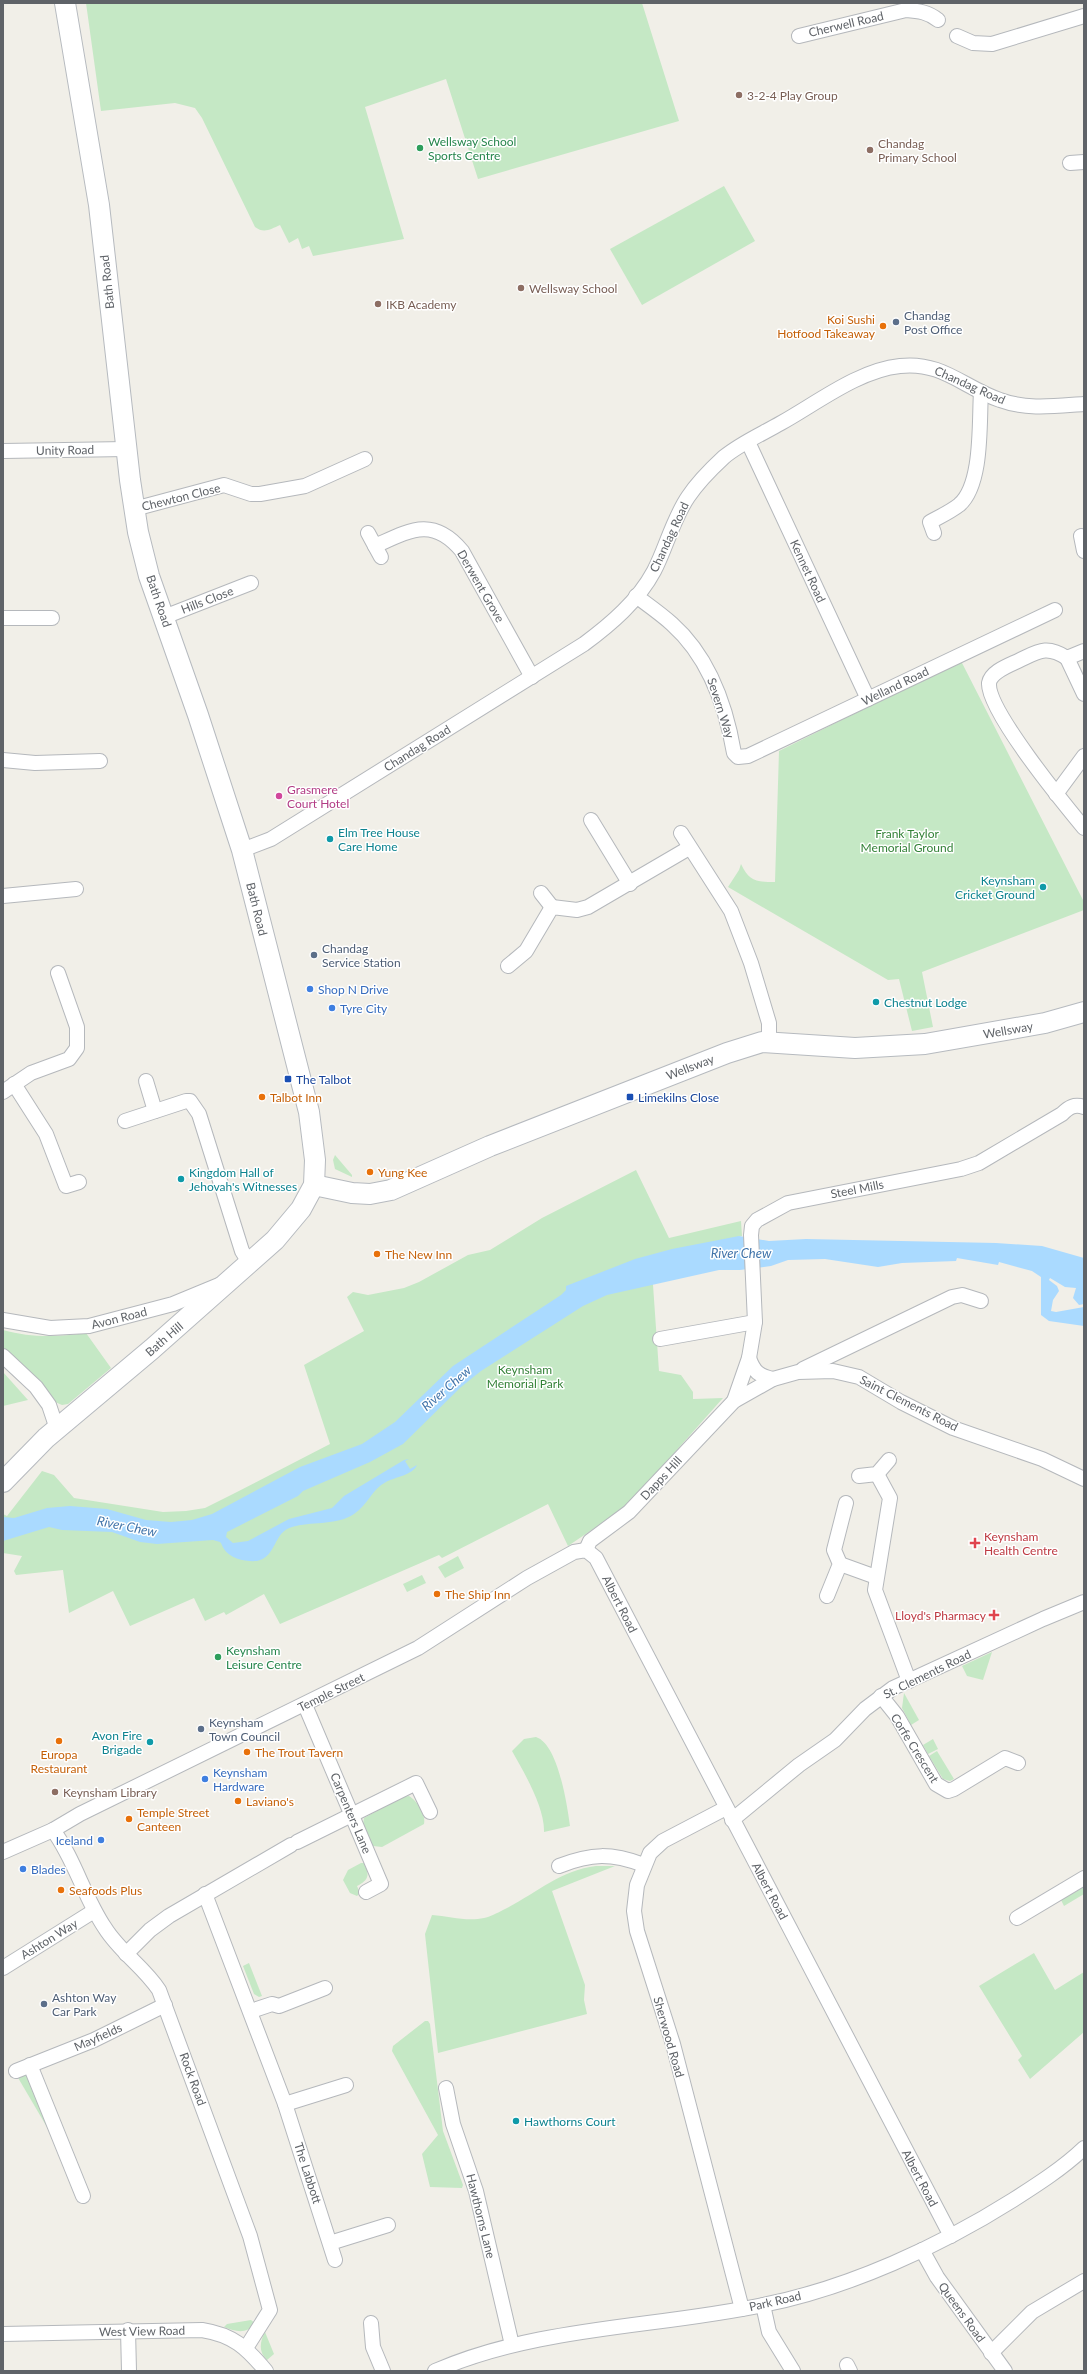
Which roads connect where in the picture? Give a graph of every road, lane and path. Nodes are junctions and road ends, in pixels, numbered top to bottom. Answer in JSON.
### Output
{"nodes":[{"id":1,"x":65,"y":3,"type":"edge"},
{"id":2,"x":1084,"y":16,"type":"edge"},
{"id":3,"x":938,"y":20,"type":"dead end"},
{"id":4,"x":799,"y":36,"type":"dead end"},
{"id":5,"x":957,"y":36,"type":"dead end"},
{"id":6,"x":981,"y":392,"type":"junction"},
{"id":7,"x":1084,"y":404,"type":"edge"},
{"id":8,"x":748,"y":442,"type":"junction"},
{"id":9,"x":126,"y":449,"type":"junction"},
{"id":10,"x":3,"y":451,"type":"edge"},
{"id":11,"x":365,"y":459,"type":"dead end"},
{"id":12,"x":134,"y":509,"type":"junction"},
{"id":13,"x":930,"y":522,"type":"dead end"},
{"id":14,"x":368,"y":533,"type":"dead end"},
{"id":15,"x":1081,"y":536,"type":"dead end"},
{"id":16,"x":1084,"y":550,"type":"edge"},
{"id":17,"x":251,"y":583,"type":"dead end"},
{"id":18,"x":636,"y":596,"type":"junction"},
{"id":19,"x":1055,"y":610,"type":"dead end"},
{"id":20,"x":164,"y":617,"type":"junction"},
{"id":21,"x":3,"y":618,"type":"edge"},
{"id":22,"x":52,"y":618,"type":"dead end"},
{"id":23,"x":1084,"y":651,"type":"edge"},
{"id":24,"x":1067,"y":658,"type":"junction"},
{"id":25,"x":532,"y":677,"type":"junction"},
{"id":26,"x":1084,"y":694,"type":"edge"},
{"id":27,"x":868,"y":700,"type":"junction"},
{"id":28,"x":734,"y":754,"type":"joint"},
{"id":29,"x":1084,"y":756,"type":"edge"},
{"id":30,"x":3,"y":760,"type":"edge"},
{"id":31,"x":100,"y":761,"type":"dead end"},
{"id":32,"x":1056,"y":794,"type":"junction"},
{"id":33,"x":591,"y":820,"type":"dead end"},
{"id":34,"x":1084,"y":828,"type":"edge"},
{"id":35,"x":682,"y":833,"type":"dead end"},
{"id":36,"x":689,"y":848,"type":"junction"},
{"id":37,"x":242,"y":850,"type":"junction"},
{"id":38,"x":630,"y":884,"type":"junction"},
{"id":39,"x":76,"y":889,"type":"dead end"},
{"id":40,"x":541,"y":893,"type":"dead end"},
{"id":41,"x":3,"y":896,"type":"edge"},
{"id":42,"x":552,"y":907,"type":"junction"},
{"id":43,"x":508,"y":966,"type":"dead end"},
{"id":44,"x":58,"y":973,"type":"dead end"},
{"id":45,"x":1084,"y":1012,"type":"edge"},
{"id":46,"x":769,"y":1042,"type":"junction"},
{"id":47,"x":146,"y":1081,"type":"dead end"},
{"id":48,"x":8,"y":1088,"type":"edge"},
{"id":49,"x":1084,"y":1107,"type":"edge"},
{"id":50,"x":155,"y":1111,"type":"junction"},
{"id":51,"x":125,"y":1121,"type":"dead end"},
{"id":52,"x":79,"y":1182,"type":"dead end"},
{"id":53,"x":314,"y":1185,"type":"junction"},
{"id":54,"x":250,"y":1264,"type":"junction"},
{"id":55,"x":231,"y":1281,"type":"junction"},
{"id":56,"x":981,"y":1300,"type":"dead end"},
{"id":57,"x":3,"y":1320,"type":"edge"},
{"id":58,"x":755,"y":1322,"type":"junction"},
{"id":59,"x":660,"y":1339,"type":"dead end"},
{"id":60,"x":3,"y":1356,"type":"edge"},
{"id":61,"x":749,"y":1358,"type":"junction"},
{"id":62,"x":798,"y":1372,"type":"junction"},
{"id":63,"x":773,"y":1379,"type":"junction"},
{"id":64,"x":734,"y":1401,"type":"junction"},
{"id":65,"x":57,"y":1429,"type":"junction"},
{"id":66,"x":889,"y":1460,"type":"dead end"},
{"id":67,"x":877,"y":1474,"type":"junction"},
{"id":68,"x":859,"y":1476,"type":"dead end"},
{"id":69,"x":1084,"y":1479,"type":"edge"},
{"id":70,"x":3,"y":1482,"type":"edge"},
{"id":71,"x":846,"y":1503,"type":"dead end"},
{"id":72,"x":586,"y":1550,"type":"junction"},
{"id":73,"x":840,"y":1564,"type":"junction"},
{"id":74,"x":876,"y":1577,"type":"junction"},
{"id":75,"x":827,"y":1596,"type":"dead end"},
{"id":76,"x":1084,"y":1602,"type":"edge"},
{"id":77,"x":909,"y":1681,"type":"junction"},
{"id":78,"x":881,"y":1696,"type":"junction"},
{"id":79,"x":305,"y":1705,"type":"junction"},
{"id":80,"x":1018,"y":1763,"type":"dead end"},
{"id":81,"x":430,"y":1812,"type":"dead end"},
{"id":82,"x":352,"y":1814,"type":"junction"},
{"id":83,"x":729,"y":1814,"type":"junction"},
{"id":84,"x":53,"y":1830,"type":"junction"},
{"id":85,"x":3,"y":1852,"type":"edge"},
{"id":86,"x":644,"y":1865,"type":"junction"},
{"id":87,"x":559,"y":1866,"type":"dead end"},
{"id":88,"x":1084,"y":1878,"type":"edge"},
{"id":89,"x":366,"y":1892,"type":"dead end"},
{"id":90,"x":205,"y":1894,"type":"junction"},
{"id":91,"x":94,"y":1911,"type":"junction"},
{"id":92,"x":1017,"y":1918,"type":"dead end"},
{"id":93,"x":126,"y":1954,"type":"junction"},
{"id":94,"x":3,"y":1968,"type":"edge"},
{"id":95,"x":325,"y":1988,"type":"dead end"},
{"id":96,"x":165,"y":2006,"type":"junction"},
{"id":97,"x":251,"y":2012,"type":"junction"},
{"id":98,"x":30,"y":2065,"type":"junction"},
{"id":99,"x":16,"y":2071,"type":"dead end"},
{"id":100,"x":346,"y":2085,"type":"dead end"},
{"id":101,"x":446,"y":2088,"type":"dead end"},
{"id":102,"x":285,"y":2104,"type":"junction"},
{"id":103,"x":1084,"y":2148,"type":"edge"},
{"id":104,"x":83,"y":2196,"type":"dead end"},
{"id":105,"x":388,"y":2225,"type":"dead end"},
{"id":106,"x":951,"y":2236,"type":"junction"},
{"id":107,"x":330,"y":2243,"type":"junction"},
{"id":108,"x":922,"y":2250,"type":"junction"},
{"id":109,"x":335,"y":2260,"type":"dead end"},
{"id":110,"x":1084,"y":2281,"type":"edge"},
{"id":111,"x":763,"y":2306,"type":"junction"},
{"id":112,"x":742,"y":2309,"type":"junction"},
{"id":113,"x":371,"y":2323,"type":"dead end"},
{"id":114,"x":128,"y":2330,"type":"junction"},
{"id":115,"x":3,"y":2334,"type":"edge"},
{"id":116,"x":512,"y":2345,"type":"junction"},
{"id":117,"x":246,"y":2348,"type":"junction"},
{"id":118,"x":991,"y":2353,"type":"junction"},
{"id":119,"x":129,"y":2371,"type":"edge"},
{"id":120,"x":266,"y":2371,"type":"edge"},
{"id":121,"x":383,"y":2371,"type":"edge"},
{"id":122,"x":435,"y":2371,"type":"edge"},
{"id":123,"x":793,"y":2371,"type":"edge"},
{"id":124,"x":1005,"y":2371,"type":"edge"}],
"edges":[{"from":1,"to":9,"type":"main road","name":"Bath Road"},
{"from":2,"to":5,"type":"street"},
{"from":3,"to":4,"type":"street","name":"Cherwell Road"},
{"from":6,"to":7,"type":"street","name":"Chandag Road"},
{"from":6,"to":8,"type":"street","name":"Chandag Road"},
{"from":6,"to":13,"type":"street"},
{"from":8,"to":18,"type":"street","name":"Chandag Road"},
{"from":8,"to":27,"type":"street","name":"Kennet Road"},
{"from":9,"to":10,"type":"street","name":"Unity Road"},
{"from":9,"to":12,"type":"main road","name":"Bath Road"},
{"from":11,"to":12,"type":"street","name":"Chewton Close"},
{"from":12,"to":20,"type":"main road","name":"Bath Road"},
{"from":14,"to":25,"type":"street","name":"Derwent Grove"},
{"from":15,"to":16,"type":"street"},
{"from":17,"to":20,"type":"street","name":"Hills Close"},
{"from":18,"to":25,"type":"street","name":"Chandag Road"},
{"from":18,"to":28,"type":"street","name":"Severn Way"},
{"from":19,"to":27,"type":"street","name":"Welland Road"},
{"from":20,"to":37,"type":"main road","name":"Bath Road"},
{"from":21,"to":22,"type":"street"},
{"from":23,"to":24,"type":"street"},
{"from":24,"to":26,"type":"street"},
{"from":24,"to":32,"type":"street"},
{"from":25,"to":37,"type":"street","name":"Chandag Road"},
{"from":27,"to":28,"type":"street","name":"Welland Road"},
{"from":29,"to":32,"type":"street"},
{"from":30,"to":31,"type":"street"},
{"from":32,"to":34,"type":"street"},
{"from":33,"to":38,"type":"street"},
{"from":35,"to":36,"type":"street"},
{"from":36,"to":38,"type":"street"},
{"from":36,"to":46,"type":"street"},
{"from":37,"to":53,"type":"main road","name":"Bath Road"},
{"from":38,"to":42,"type":"street"},
{"from":39,"to":41,"type":"street"},
{"from":40,"to":42,"type":"street"},
{"from":42,"to":43,"type":"street"},
{"from":44,"to":48,"type":"street"},
{"from":45,"to":46,"type":"main road","name":"Wellsway"},
{"from":46,"to":53,"type":"main road","name":"Wellsway"},
{"from":47,"to":50,"type":"street"},
{"from":48,"to":52,"type":"street"},
{"from":49,"to":58,"type":"street","name":"Steel Mills"},
{"from":50,"to":51,"type":"street"},
{"from":50,"to":54,"type":"street"},
{"from":53,"to":54,"type":"main road","name":"Bath Hill"},
{"from":54,"to":55,"type":"main road","name":"Bath Hill"},
{"from":55,"to":57,"type":"street","name":"Avon Road"},
{"from":55,"to":65,"type":"main road","name":"Bath Hill"},
{"from":56,"to":62,"type":"street"},
{"from":58,"to":59,"type":"street"},
{"from":58,"to":61,"type":"street","name":"Steel Mills"},
{"from":60,"to":65,"type":"street"},
{"from":61,"to":63,"type":"street"},
{"from":61,"to":64,"type":"street","name":"Dapps Hill"},
{"from":62,"to":63,"type":"street","name":"Saint Clements Road"},
{"from":62,"to":69,"type":"street","name":"Saint Clements Road"},
{"from":63,"to":64,"type":"street","name":"Dapps Hill"},
{"from":64,"to":72,"type":"street","name":"Dapps Hill"},
{"from":65,"to":70,"type":"main road","name":"Bath Hill"},
{"from":66,"to":67,"type":"street"},
{"from":67,"to":68,"type":"street"},
{"from":67,"to":74,"type":"street"},
{"from":71,"to":73,"type":"street"},
{"from":72,"to":79,"type":"street","name":"Temple Street"},
{"from":72,"to":83,"type":"street","name":"Albert Road"},
{"from":73,"to":74,"type":"street"},
{"from":73,"to":75,"type":"street"},
{"from":74,"to":77,"type":"street"},
{"from":76,"to":77,"type":"street","name":"St. Clements Road"},
{"from":77,"to":78,"type":"street","name":"St. Clements Road"},
{"from":78,"to":80,"type":"street","name":"Corfe Crescent"},
{"from":78,"to":83,"type":"street","name":"St. Clements Road"},
{"from":79,"to":82,"type":"street","name":"Carpenters Lane"},
{"from":79,"to":84,"type":"street","name":"Temple Street"},
{"from":81,"to":82,"type":"street"},
{"from":82,"to":89,"type":"street","name":"Carpenters Lane"},
{"from":82,"to":90,"type":"street"},
{"from":83,"to":86,"type":"street","name":"Sherwood Road"},
{"from":83,"to":106,"type":"street","name":"Albert Road"},
{"from":84,"to":85,"type":"street","name":"Temple Street"},
{"from":84,"to":91,"type":"street","name":"Rock Road"},
{"from":86,"to":87,"type":"street"},
{"from":86,"to":112,"type":"street","name":"Sherwood Road"},
{"from":88,"to":92,"type":"street"},
{"from":90,"to":93,"type":"street"},
{"from":90,"to":97,"type":"street","name":"The Labbott"},
{"from":91,"to":93,"type":"street","name":"Rock Road"},
{"from":91,"to":94,"type":"street","name":"Ashton Way"},
{"from":93,"to":96,"type":"street","name":"Rock Road"},
{"from":95,"to":97,"type":"street"},
{"from":96,"to":98,"type":"street","name":"Mayfields"},
{"from":96,"to":117,"type":"street","name":"Rock Road"},
{"from":97,"to":102,"type":"street","name":"The Labbott"},
{"from":98,"to":99,"type":"street","name":"Mayfields"},
{"from":98,"to":104,"type":"street"},
{"from":100,"to":102,"type":"street"},
{"from":101,"to":116,"type":"street","name":"Hawthorns Lane"},
{"from":102,"to":107,"type":"street","name":"The Labbott"},
{"from":103,"to":106,"type":"street","name":"Park Road"},
{"from":105,"to":107,"type":"street"},
{"from":106,"to":108,"type":"street","name":"Park Road"},
{"from":107,"to":109,"type":"street","name":"The Labbott"},
{"from":108,"to":111,"type":"street","name":"Park Road"},
{"from":108,"to":118,"type":"street","name":"Queens Road"},
{"from":110,"to":118,"type":"street"},
{"from":111,"to":112,"type":"street","name":"Park Road"},
{"from":111,"to":123,"type":"street"},
{"from":112,"to":116,"type":"street","name":"Park Road"},
{"from":113,"to":121,"type":"street"},
{"from":114,"to":115,"type":"street","name":"West View Road"},
{"from":114,"to":117,"type":"street","name":"West View Road"},
{"from":114,"to":119,"type":"street"},
{"from":116,"to":122,"type":"street","name":"Park Road"},
{"from":117,"to":120,"type":"street","name":"West View Road"},
{"from":118,"to":124,"type":"street","name":"Queens Road"}]}
